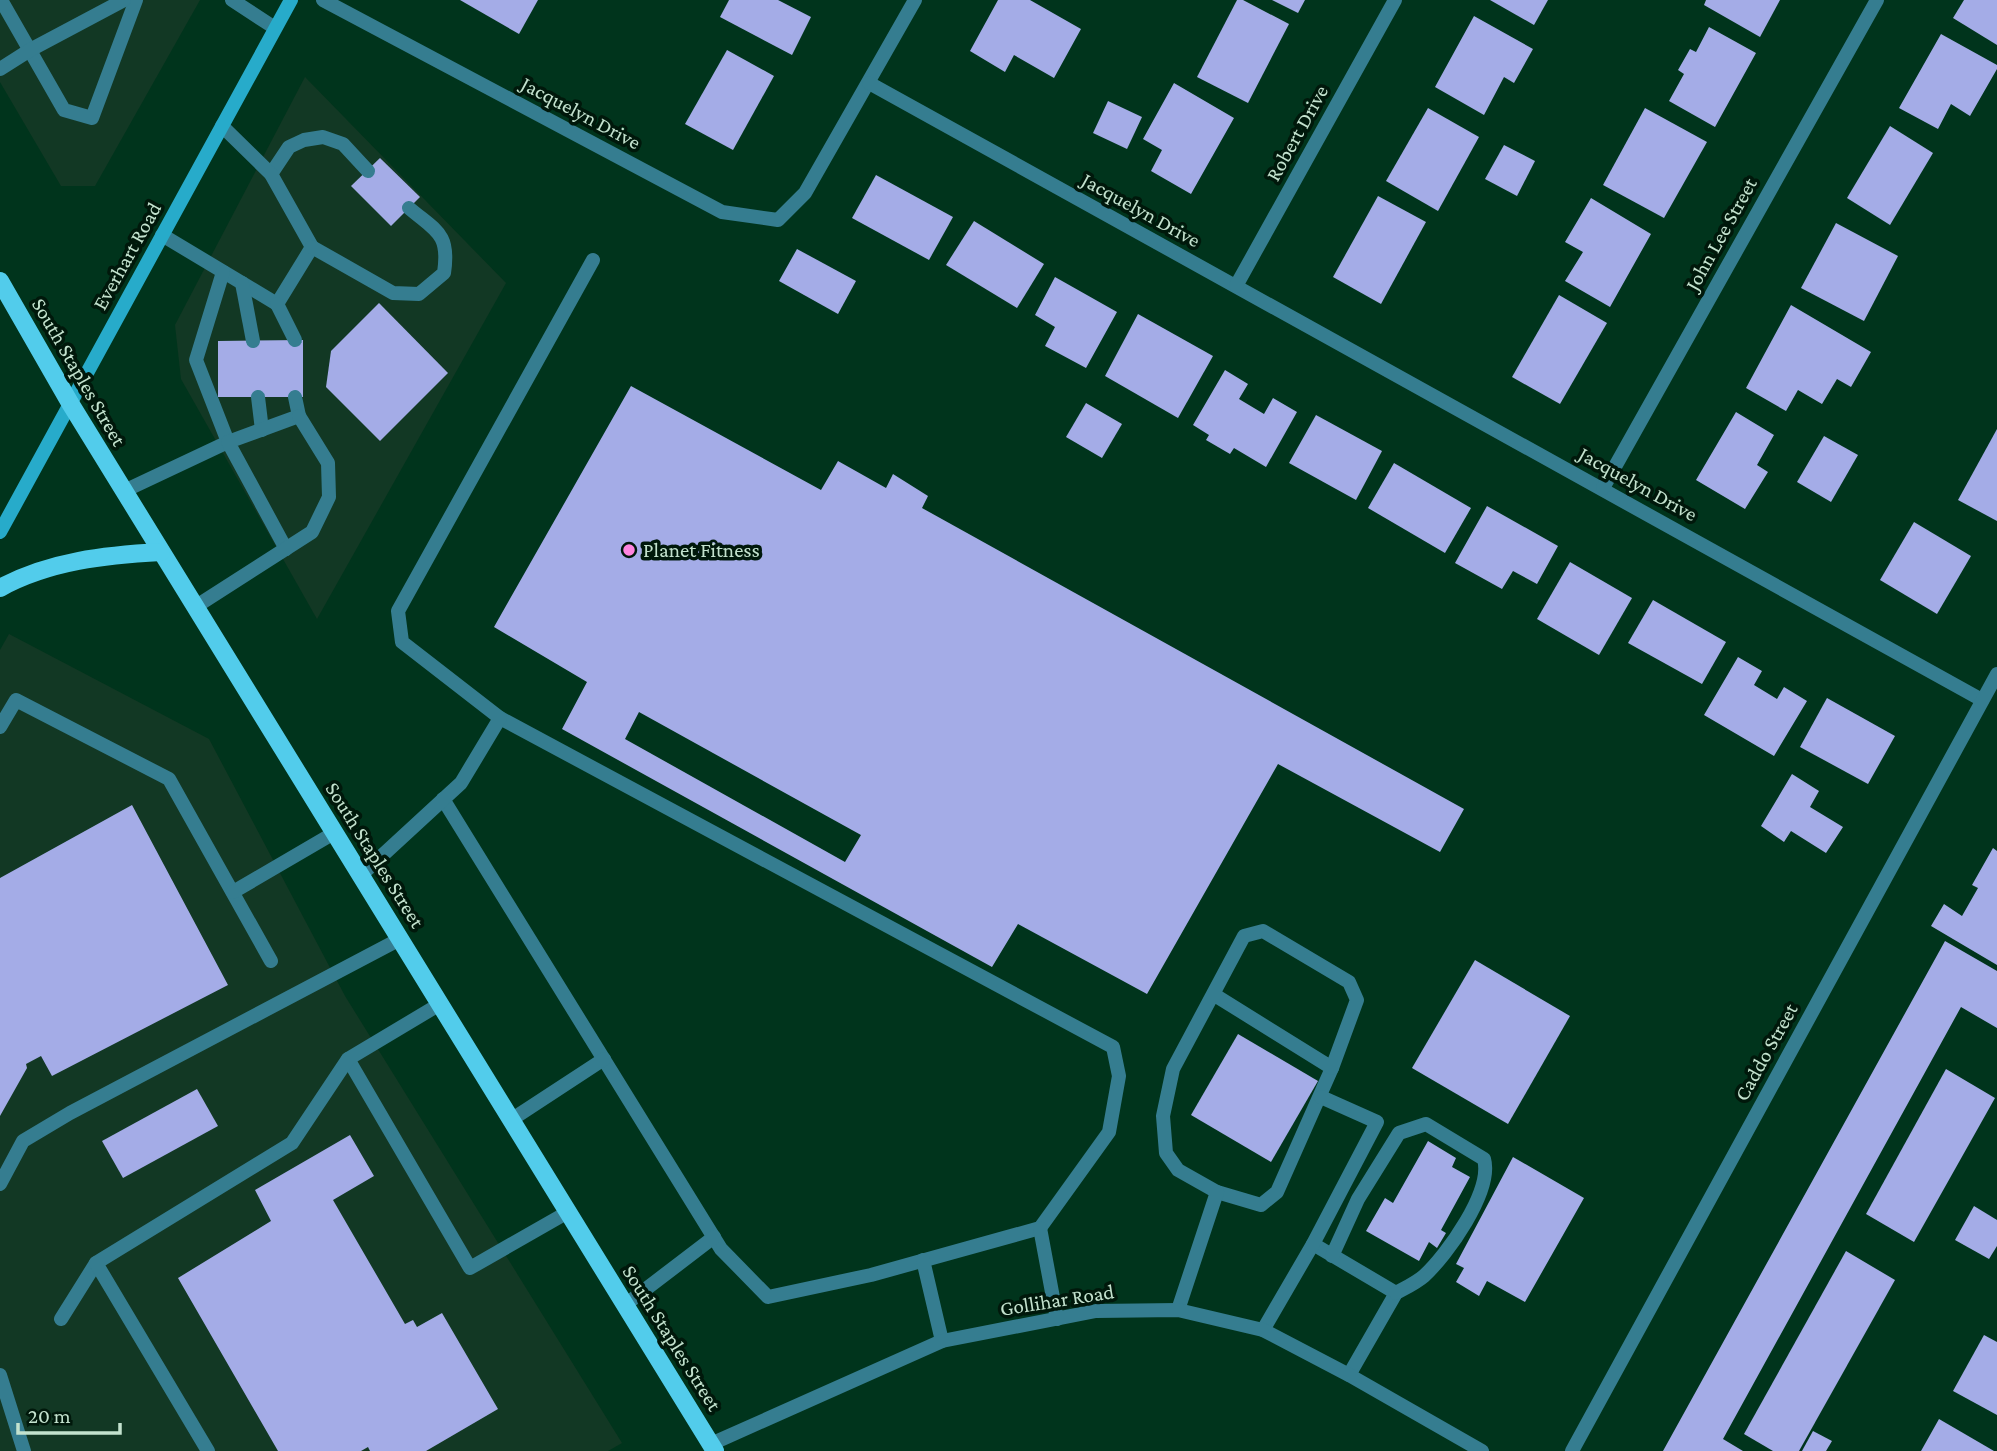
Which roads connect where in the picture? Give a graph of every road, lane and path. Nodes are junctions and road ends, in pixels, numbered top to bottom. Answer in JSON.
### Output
{"nodes":[{"id":1,"x":1,"y":0,"type":"edge"},
{"id":2,"x":124,"y":0,"type":"edge"},
{"id":3,"x":136,"y":0,"type":"edge"},
{"id":4,"x":232,"y":0,"type":"edge"},
{"id":5,"x":291,"y":0,"type":"edge"},
{"id":6,"x":323,"y":0,"type":"edge"},
{"id":7,"x":915,"y":0,"type":"edge"},
{"id":8,"x":1395,"y":0,"type":"edge"},
{"id":9,"x":1877,"y":0,"type":"edge"},
{"id":10,"x":275,"y":28,"type":"junction"},
{"id":11,"x":30,"y":50,"type":"junction"},
{"id":12,"x":0,"y":69,"type":"edge"},
{"id":13,"x":869,"y":83,"type":"junction"},
{"id":14,"x":222,"y":126,"type":"junction"},
{"id":15,"x":368,"y":170,"type":"dead end"},
{"id":16,"x":271,"y":174,"type":"junction"},
{"id":17,"x":409,"y":208,"type":"dead end"},
{"id":18,"x":162,"y":235,"type":"junction"},
{"id":19,"x":312,"y":247,"type":"junction"},
{"id":20,"x":593,"y":260,"type":"dead end"},
{"id":21,"x":223,"y":272,"type":"junction"},
{"id":22,"x":0,"y":281,"type":"edge"},
{"id":23,"x":242,"y":283,"type":"junction"},
{"id":24,"x":1236,"y":286,"type":"junction"},
{"id":25,"x":277,"y":304,"type":"junction"},
{"id":26,"x":295,"y":340,"type":"dead end"},
{"id":27,"x":253,"y":341,"type":"dead end"},
{"id":28,"x":258,"y":397,"type":"dead end"},
{"id":29,"x":295,"y":397,"type":"dead end"},
{"id":30,"x":70,"y":403,"type":"junction"},
{"id":31,"x":299,"y":416,"type":"junction"},
{"id":32,"x":262,"y":430,"type":"junction"},
{"id":33,"x":228,"y":442,"type":"junction"},
{"id":34,"x":1603,"y":488,"type":"junction"},
{"id":35,"x":124,"y":491,"type":"junction"},
{"id":36,"x":0,"y":532,"type":"edge"},
{"id":37,"x":285,"y":549,"type":"junction"},
{"id":38,"x":161,"y":552,"type":"junction"},
{"id":39,"x":0,"y":588,"type":"edge"},
{"id":40,"x":195,"y":607,"type":"junction"},
{"id":41,"x":1997,"y":674,"type":"edge"},
{"id":42,"x":1982,"y":700,"type":"junction"},
{"id":43,"x":500,"y":718,"type":"junction"},
{"id":44,"x":0,"y":727,"type":"edge"},
{"id":45,"x":443,"y":799,"type":"junction"},
{"id":46,"x":334,"y":833,"type":"junction"},
{"id":47,"x":360,"y":876,"type":"junction"},
{"id":48,"x":233,"y":892,"type":"junction"},
{"id":49,"x":400,"y":939,"type":"junction"},
{"id":50,"x":271,"y":961,"type":"dead end"},
{"id":51,"x":1213,"y":994,"type":"junction"},
{"id":52,"x":440,"y":1004,"type":"junction"},
{"id":53,"x":348,"y":1059,"type":"junction"},
{"id":54,"x":604,"y":1059,"type":"junction"},
{"id":55,"x":1332,"y":1068,"type":"junction"},
{"id":56,"x":1321,"y":1097,"type":"junction"},
{"id":57,"x":511,"y":1120,"type":"junction"},
{"id":58,"x":1377,"y":1122,"type":"junction"},
{"id":59,"x":1399,"y":1133,"type":"junction"},
{"id":60,"x":0,"y":1184,"type":"edge"},
{"id":61,"x":1217,"y":1192,"type":"junction"},
{"id":62,"x":568,"y":1212,"type":"junction"},
{"id":63,"x":1040,"y":1228,"type":"junction"},
{"id":64,"x":714,"y":1237,"type":"junction"},
{"id":65,"x":1313,"y":1244,"type":"junction"},
{"id":66,"x":1332,"y":1256,"type":"junction"},
{"id":67,"x":923,"y":1260,"type":"junction"},
{"id":68,"x":96,"y":1263,"type":"junction"},
{"id":69,"x":1396,"y":1293,"type":"junction"},
{"id":70,"x":625,"y":1305,"type":"junction"},
{"id":71,"x":1178,"y":1310,"type":"junction"},
{"id":72,"x":61,"y":1319,"type":"dead end"},
{"id":73,"x":1057,"y":1319,"type":"junction"},
{"id":74,"x":1263,"y":1330,"type":"junction"},
{"id":75,"x":942,"y":1341,"type":"junction"},
{"id":76,"x":0,"y":1375,"type":"edge"},
{"id":77,"x":1349,"y":1375,"type":"junction"},
{"id":78,"x":709,"y":1449,"type":"edge"},
{"id":79,"x":24,"y":1451,"type":"edge"},
{"id":80,"x":208,"y":1451,"type":"edge"},
{"id":81,"x":1482,"y":1451,"type":"edge"},
{"id":82,"x":1572,"y":1451,"type":"edge"}],
"edges":[{"from":1,"to":11,"type":"street"},
{"from":2,"to":11,"type":"street"},
{"from":3,"to":11,"type":"street"},
{"from":4,"to":10,"type":"street"},
{"from":5,"to":10,"type":"main road","name":"Everhart Road"},
{"from":6,"to":13,"type":"street","name":"Jacquelyn Drive"},
{"from":7,"to":13,"type":"street"},
{"from":8,"to":24,"type":"street","name":"Robert Drive"},
{"from":9,"to":34,"type":"street","name":"John Lee Street"},
{"from":10,"to":14,"type":"main road","name":"Everhart Road"},
{"from":11,"to":12,"type":"street"},
{"from":13,"to":24,"type":"street","name":"Jacquelyn Drive"},
{"from":14,"to":16,"type":"street"},
{"from":14,"to":18,"type":"main road","name":"Everhart Road"},
{"from":15,"to":16,"type":"street"},
{"from":16,"to":19,"type":"street"},
{"from":17,"to":19,"type":"street"},
{"from":18,"to":21,"type":"street"},
{"from":18,"to":30,"type":"main road","name":"Everhart Road"},
{"from":19,"to":25,"type":"street"},
{"from":20,"to":43,"type":"street"},
{"from":21,"to":23,"type":"street"},
{"from":21,"to":33,"type":"street"},
{"from":22,"to":30,"type":"main road","name":"South Staples Street"},
{"from":23,"to":25,"type":"street"},
{"from":23,"to":27,"type":"street"},
{"from":24,"to":34,"type":"street","name":"Jacquelyn Drive"},
{"from":25,"to":26,"type":"street"},
{"from":28,"to":32,"type":"street"},
{"from":29,"to":31,"type":"street"},
{"from":30,"to":35,"type":"main road","name":"South Staples Street"},
{"from":30,"to":36,"type":"main road","name":"Everhart Road"},
{"from":31,"to":32,"type":"street"},
{"from":31,"to":37,"type":"street"},
{"from":32,"to":33,"type":"street"},
{"from":33,"to":35,"type":"street"},
{"from":33,"to":37,"type":"street"},
{"from":34,"to":42,"type":"street","name":"Jacquelyn Drive"},
{"from":35,"to":38,"type":"main road","name":"South Staples Street"},
{"from":37,"to":40,"type":"street"},
{"from":38,"to":39,"type":"main road"},
{"from":38,"to":40,"type":"main road","name":"South Staples Street"},
{"from":40,"to":46,"type":"main road","name":"South Staples Street"},
{"from":41,"to":42,"type":"street","name":"Caddo Street"},
{"from":42,"to":82,"type":"street","name":"Caddo Street"},
{"from":43,"to":45,"type":"street"},
{"from":43,"to":63,"type":"street"},
{"from":44,"to":48,"type":"street"},
{"from":45,"to":47,"type":"street"},
{"from":45,"to":54,"type":"street"},
{"from":46,"to":47,"type":"main road","name":"South Staples Street"},
{"from":46,"to":48,"type":"street"},
{"from":47,"to":49,"type":"main road","name":"South Staples Street"},
{"from":48,"to":50,"type":"street"},
{"from":49,"to":52,"type":"main road","name":"South Staples Street"},
{"from":49,"to":60,"type":"street"},
{"from":51,"to":55,"type":"street"},
{"from":51,"to":55,"type":"street"},
{"from":51,"to":61,"type":"street"},
{"from":52,"to":53,"type":"street"},
{"from":52,"to":57,"type":"main road","name":"South Staples Street"},
{"from":53,"to":62,"type":"street"},
{"from":53,"to":68,"type":"street"},
{"from":54,"to":57,"type":"street"},
{"from":54,"to":64,"type":"street"},
{"from":55,"to":56,"type":"street"},
{"from":56,"to":58,"type":"street"},
{"from":56,"to":61,"type":"street"},
{"from":57,"to":62,"type":"main road","name":"South Staples Street"},
{"from":58,"to":59,"type":"street"},
{"from":58,"to":65,"type":"street"},
{"from":59,"to":66,"type":"street"},
{"from":59,"to":69,"type":"street"},
{"from":61,"to":71,"type":"street"},
{"from":62,"to":70,"type":"main road","name":"South Staples Street"},
{"from":63,"to":67,"type":"street"},
{"from":63,"to":73,"type":"street"},
{"from":64,"to":67,"type":"street"},
{"from":64,"to":70,"type":"street"},
{"from":65,"to":66,"type":"street"},
{"from":65,"to":74,"type":"street"},
{"from":66,"to":69,"type":"street"},
{"from":67,"to":75,"type":"street"},
{"from":68,"to":72,"type":"street"},
{"from":68,"to":80,"type":"street"},
{"from":69,"to":77,"type":"street"},
{"from":70,"to":78,"type":"main road","name":"South Staples Street"},
{"from":71,"to":73,"type":"street","name":"Gollihar Road"},
{"from":71,"to":74,"type":"street","name":"Gollihar Road"},
{"from":73,"to":75,"type":"street","name":"Gollihar Road"},
{"from":74,"to":77,"type":"street","name":"Gollihar Road"},
{"from":75,"to":78,"type":"street","name":"Gollihar Road"},
{"from":76,"to":79,"type":"street"},
{"from":77,"to":81,"type":"street","name":"Gollihar Road"}]}
